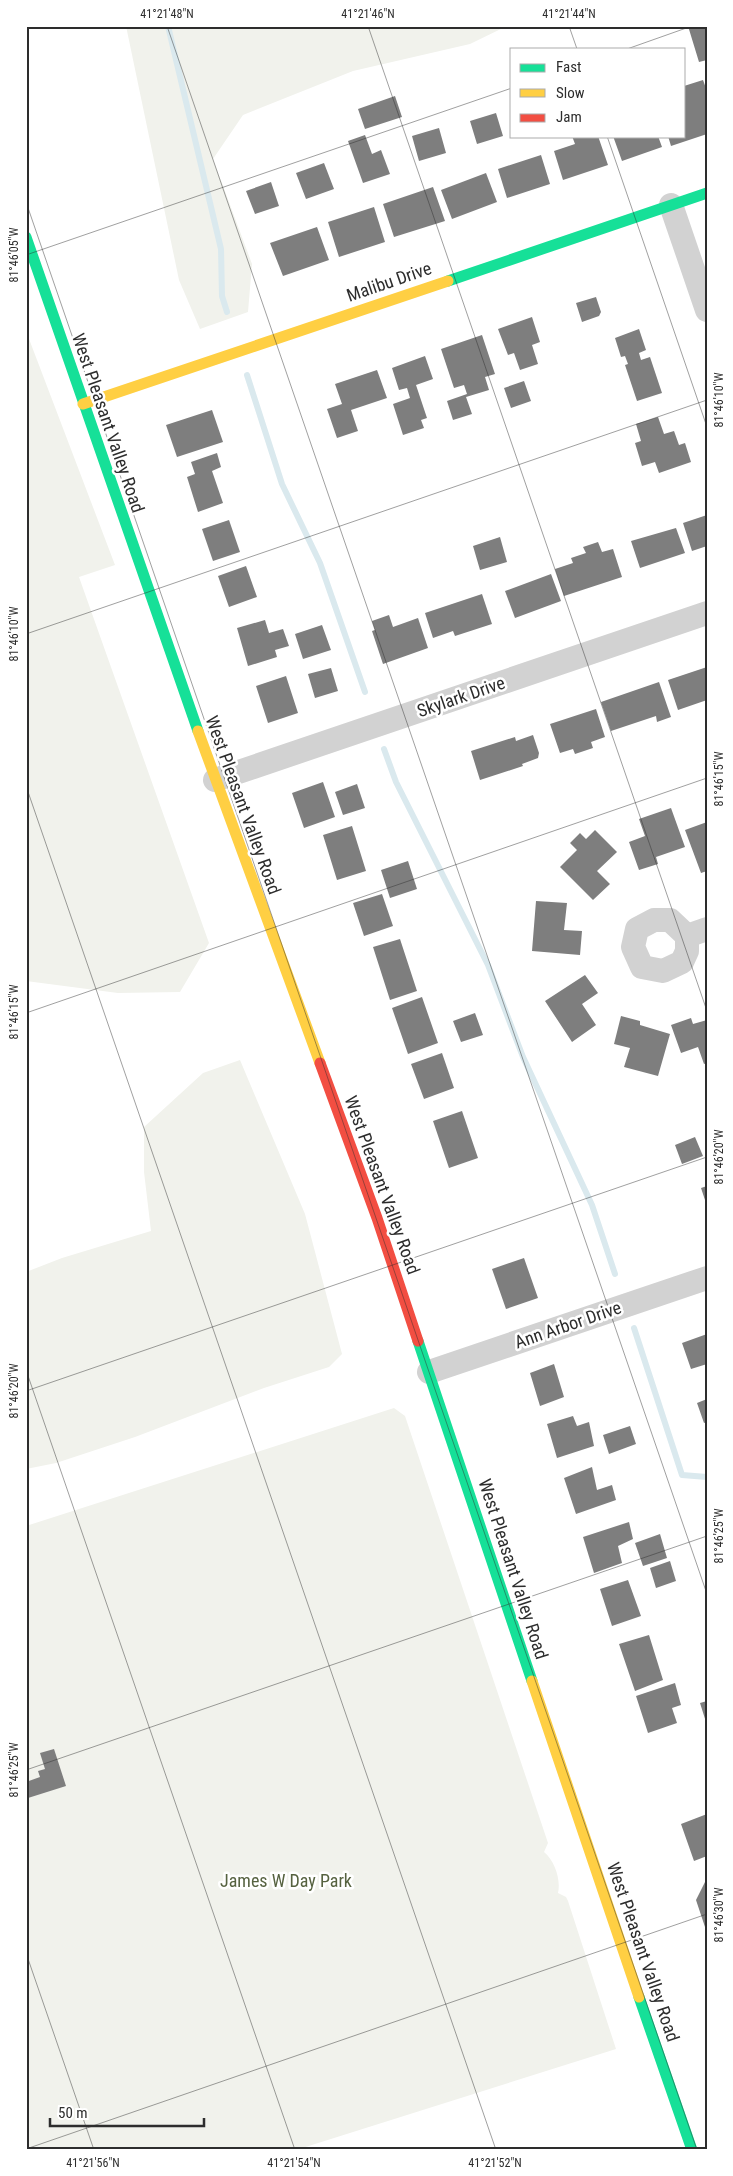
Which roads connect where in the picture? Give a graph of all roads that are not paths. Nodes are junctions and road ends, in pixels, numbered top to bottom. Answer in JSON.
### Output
{"nodes":[{"id":1,"x":707,"y":193,"type":"edge"},
{"id":2,"x":671,"y":205,"type":"junction"},
{"id":3,"x":26,"y":237,"type":"edge"},
{"id":4,"x":707,"y":310,"type":"edge"},
{"id":5,"x":83,"y":404,"type":"junction"},
{"id":6,"x":707,"y":613,"type":"edge"},
{"id":7,"x":215,"y":780,"type":"junction"},
{"id":8,"x":707,"y":1278,"type":"edge"},
{"id":9,"x":429,"y":1372,"type":"junction"},
{"id":10,"x":692,"y":2150,"type":"edge"}],
"edges":[{"from":1,"to":2,"type":"main road","name":"Malibu Drive"},
{"from":2,"to":4,"type":"street"},
{"from":2,"to":5,"type":"main road","name":"Malibu Drive"},
{"from":3,"to":5,"type":"main road","name":"West Pleasant Valley Road"},
{"from":5,"to":7,"type":"main road","name":"West Pleasant Valley Road"},
{"from":6,"to":7,"type":"street","name":"Skylark Drive"},
{"from":7,"to":9,"type":"main road","name":"West Pleasant Valley Road"},
{"from":8,"to":9,"type":"street","name":"Ann Arbor Drive"},
{"from":9,"to":10,"type":"main road","name":"West Pleasant Valley Road"}]}
